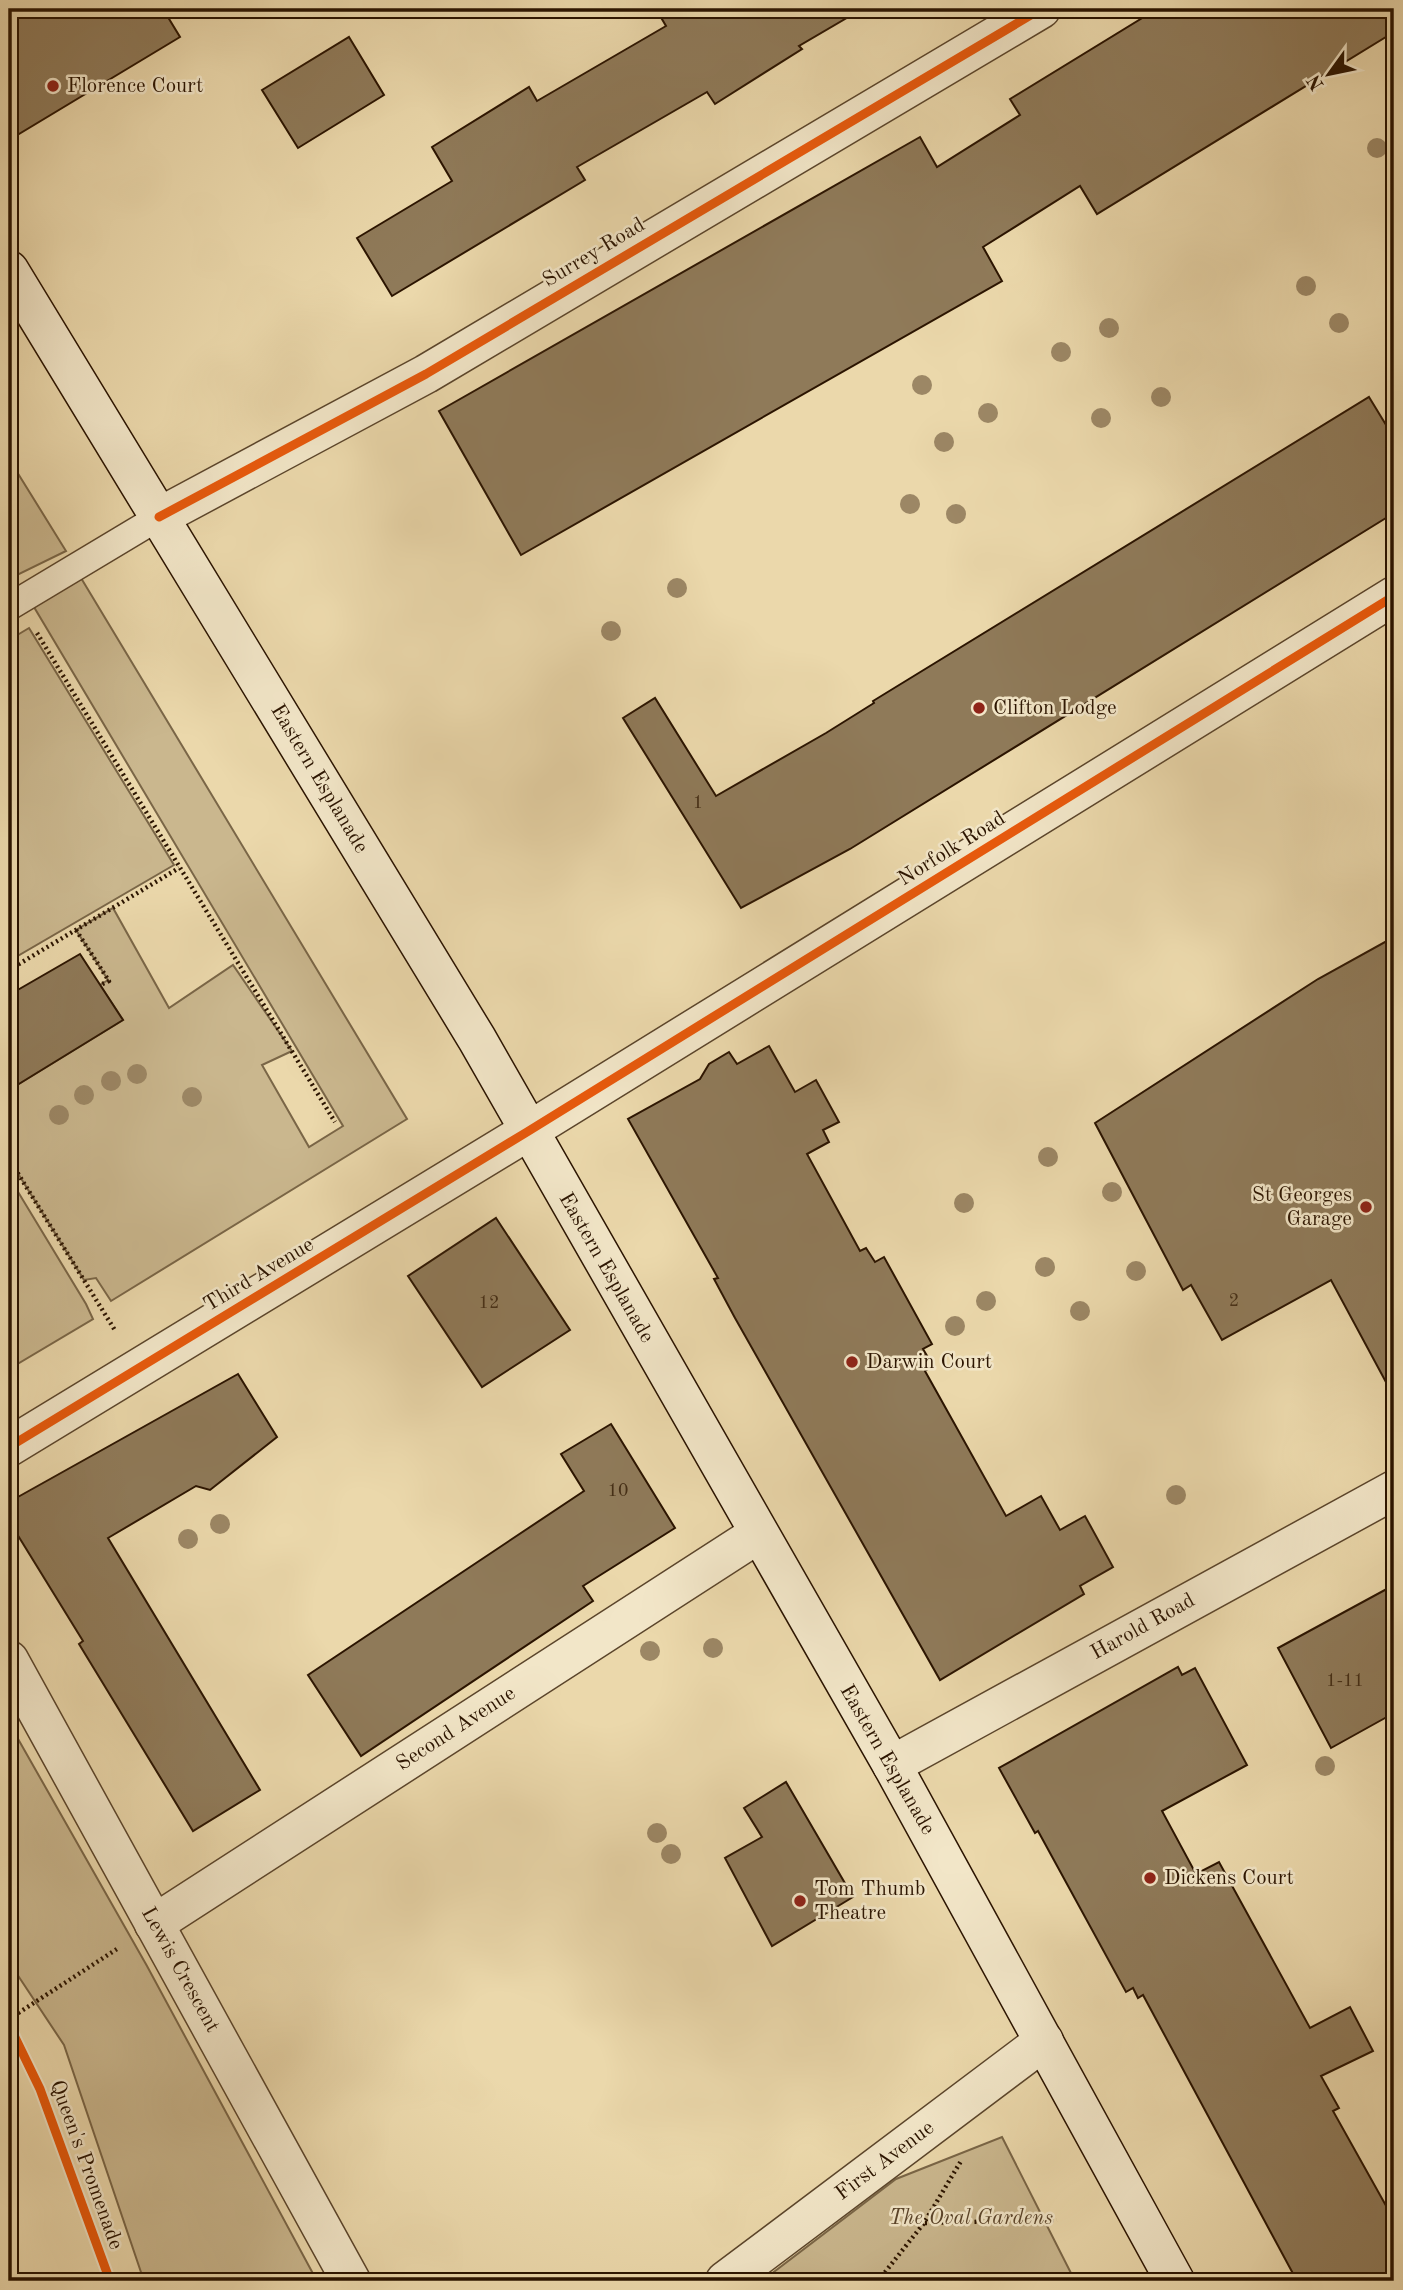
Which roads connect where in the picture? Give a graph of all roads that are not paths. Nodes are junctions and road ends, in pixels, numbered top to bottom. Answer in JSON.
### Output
{"nodes":[{"id":1,"x":1041,"y":9,"type":"edge"},
{"id":2,"x":9,"y":270,"type":"edge"},
{"id":3,"x":159,"y":517,"type":"junction"},
{"id":4,"x":1394,"y":596,"type":"edge"},
{"id":5,"x":9,"y":607,"type":"edge"},
{"id":6,"x":527,"y":1132,"type":"junction"},
{"id":7,"x":9,"y":1447,"type":"edge"},
{"id":8,"x":1394,"y":1490,"type":"edge"},
{"id":9,"x":758,"y":1534,"type":"junction"},
{"id":10,"x":9,"y":1660,"type":"edge"},
{"id":11,"x":892,"y":1765,"type":"junction"},
{"id":12,"x":155,"y":1924,"type":"junction"},
{"id":13,"x":1044,"y":2041,"type":"junction"},
{"id":14,"x":351,"y":2281,"type":"edge"},
{"id":15,"x":725,"y":2281,"type":"edge"},
{"id":16,"x":1175,"y":2281,"type":"edge"}],
"edges":[{"from":1,"to":3,"type":"street","name":"Surrey Road"},
{"from":2,"to":3,"type":"street","name":"Eastern Esplanade"},
{"from":3,"to":5,"type":"lane"},
{"from":3,"to":6,"type":"street","name":"Eastern Esplanade"},
{"from":4,"to":6,"type":"street","name":"Norfolk Road"},
{"from":6,"to":7,"type":"street","name":"Third Avenue"},
{"from":6,"to":9,"type":"street","name":"Eastern Esplanade"},
{"from":8,"to":11,"type":"street","name":"Harold Road"},
{"from":9,"to":11,"type":"street","name":"Eastern Esplanade"},
{"from":9,"to":12,"type":"street","name":"Second Avenue"},
{"from":10,"to":12,"type":"street","name":"Lewis Crescent"},
{"from":11,"to":13,"type":"street","name":"Eastern Esplanade"},
{"from":12,"to":14,"type":"street","name":"Lewis Crescent"},
{"from":13,"to":15,"type":"street","name":"First Avenue"},
{"from":13,"to":16,"type":"street","name":"Eastern Esplanade"}]}
